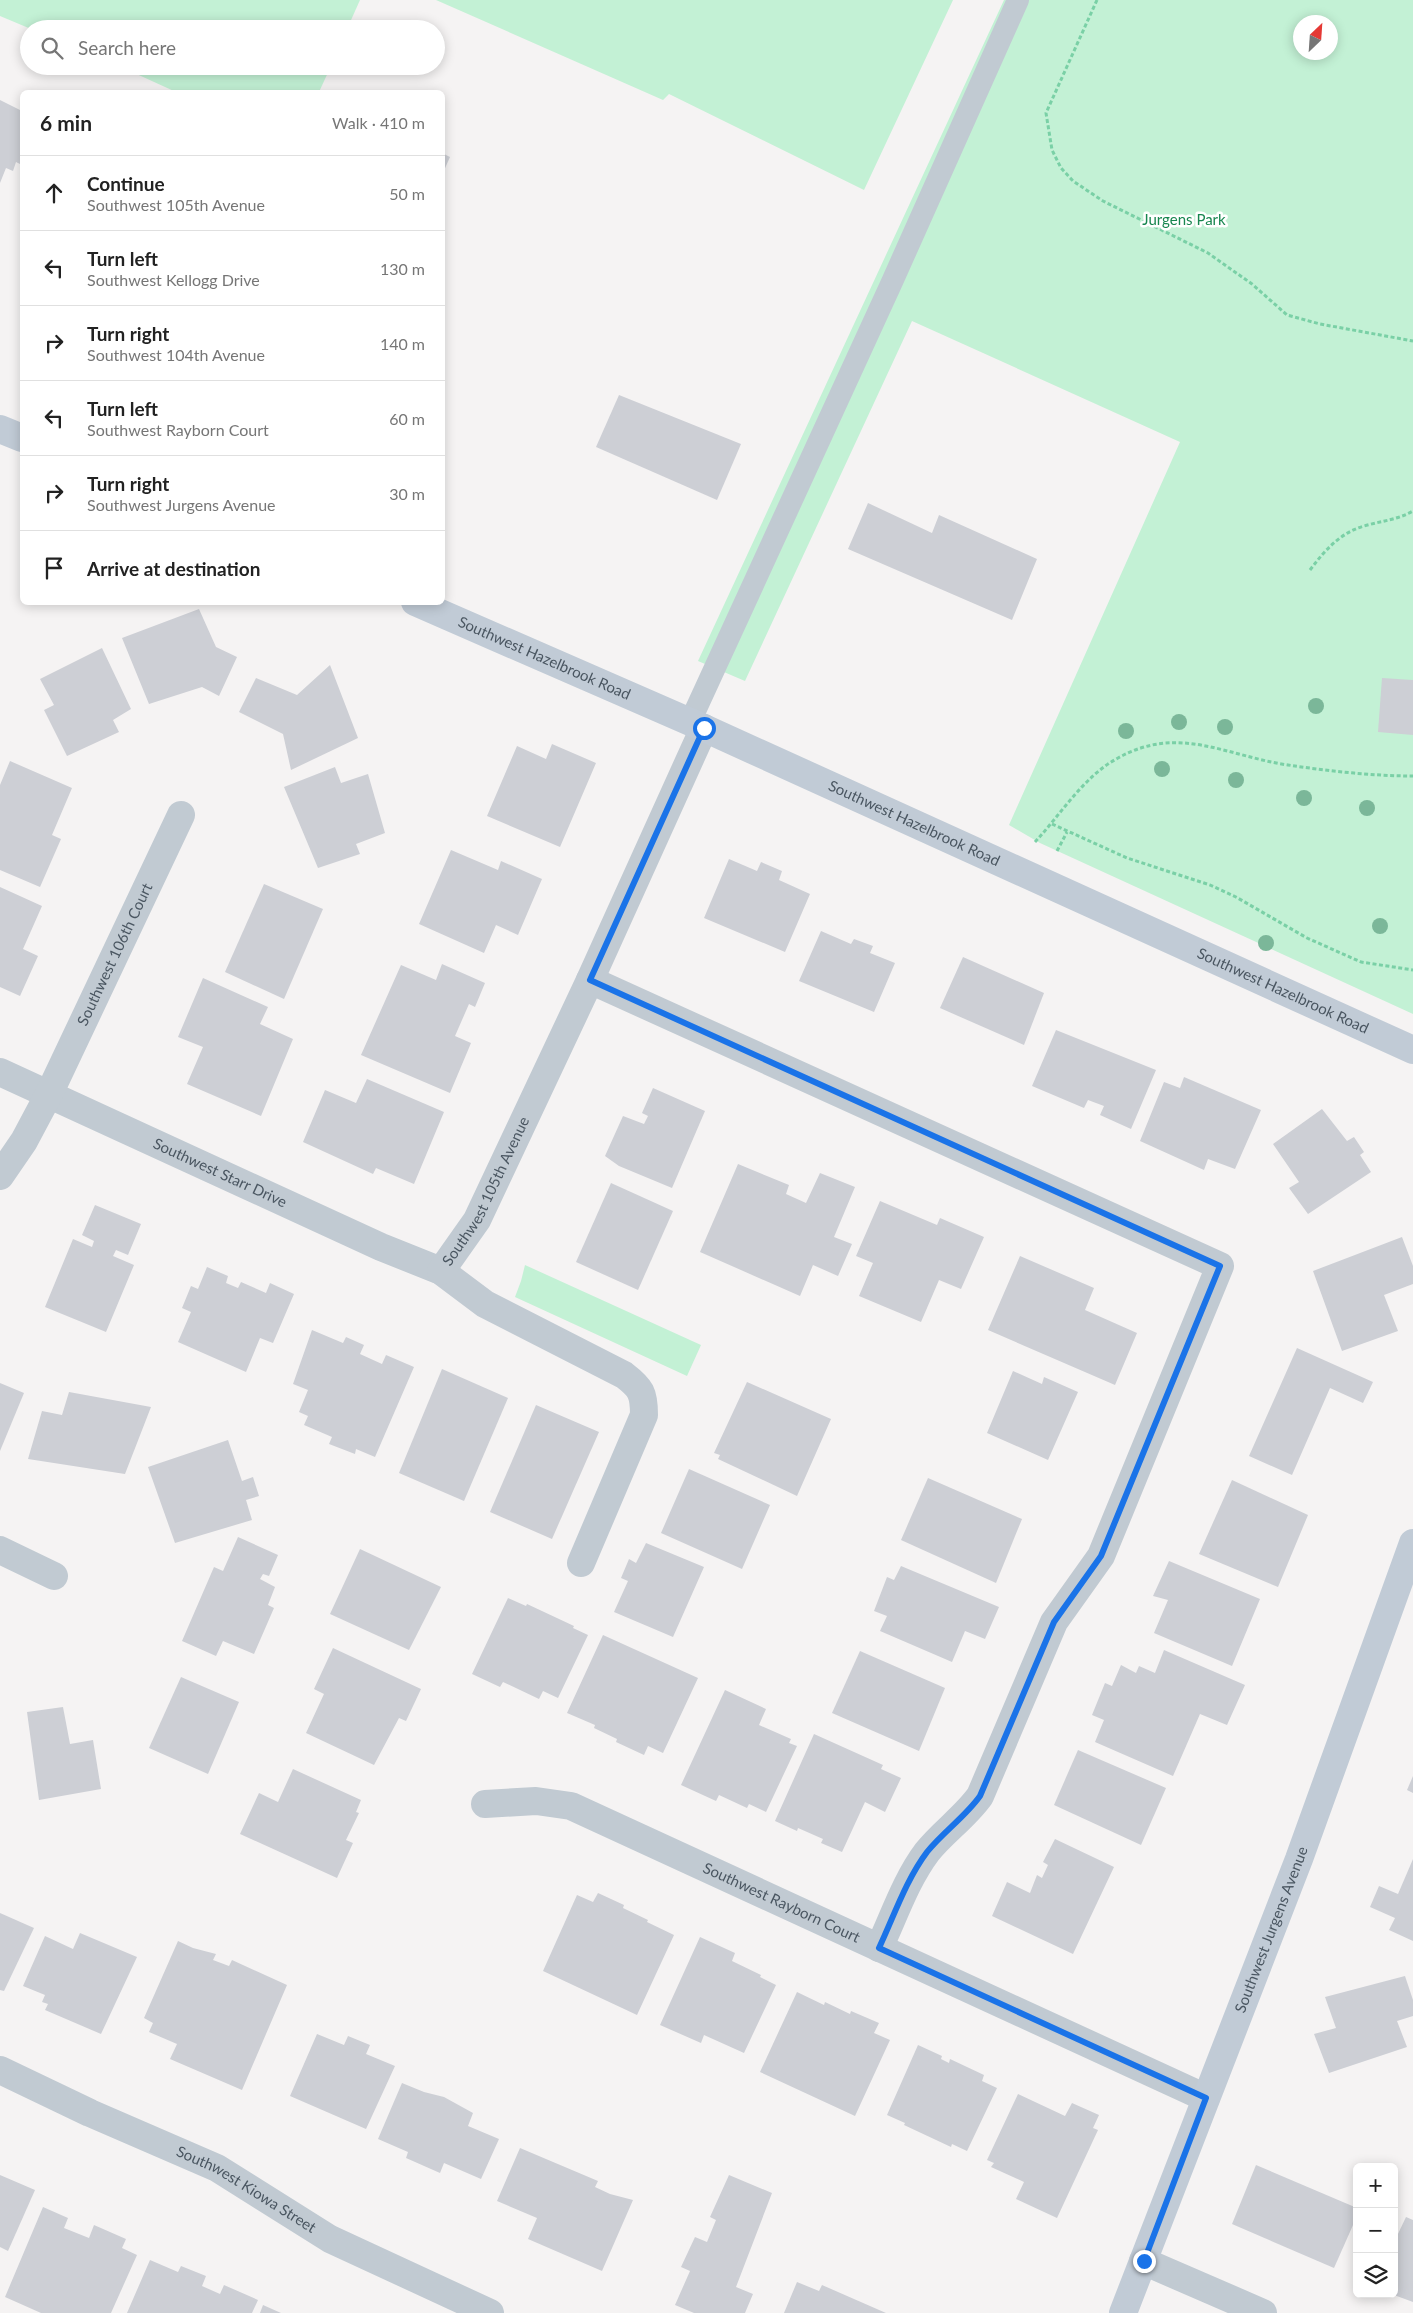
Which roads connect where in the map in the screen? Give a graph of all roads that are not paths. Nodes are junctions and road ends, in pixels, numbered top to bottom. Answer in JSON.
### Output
{"nodes":[{"id":1,"x":1018,"y":0,"type":"edge"},
{"id":2,"x":0,"y":428,"type":"edge"},
{"id":3,"x":20,"y":437,"type":"edge"},
{"id":4,"x":422,"y":605,"type":"edge"},
{"id":5,"x":697,"y":725,"type":"junction"},
{"id":6,"x":181,"y":815,"type":"dead end"},
{"id":7,"x":590,"y":980,"type":"junction"},
{"id":8,"x":1413,"y":1050,"type":"edge"},
{"id":9,"x":0,"y":1072,"type":"edge"},
{"id":10,"x":49,"y":1094,"type":"junction"},
{"id":11,"x":0,"y":1176,"type":"edge"},
{"id":12,"x":441,"y":1271,"type":"junction"},
{"id":13,"x":1413,"y":1542,"type":"edge"},
{"id":14,"x":0,"y":1550,"type":"edge"},
{"id":15,"x":581,"y":1564,"type":"dead end"},
{"id":16,"x":54,"y":1576,"type":"dead end"},
{"id":17,"x":485,"y":1804,"type":"dead end"},
{"id":18,"x":879,"y":1948,"type":"junction"},
{"id":19,"x":0,"y":2070,"type":"edge"},
{"id":20,"x":1206,"y":2098,"type":"junction"},
{"id":21,"x":1144,"y":2261,"type":"junction"},
{"id":22,"x":490,"y":2313,"type":"edge"},
{"id":23,"x":1123,"y":2313,"type":"edge"},
{"id":24,"x":1262,"y":2313,"type":"edge"}],
"edges":[{"from":1,"to":5,"type":"lane"},
{"from":2,"to":3,"type":"street"},
{"from":4,"to":5,"type":"street","name":"Southwest Hazelbrook Road"},
{"from":5,"to":7,"type":"street","name":"Southwest 105th Avenue"},
{"from":5,"to":8,"type":"street","name":"Southwest Hazelbrook Road"},
{"from":6,"to":10,"type":"street","name":"Southwest 106th Court"},
{"from":7,"to":12,"type":"street","name":"Southwest 105th Avenue"},
{"from":7,"to":18,"type":"street"},
{"from":9,"to":10,"type":"street","name":"Southwest Starr Drive"},
{"from":10,"to":11,"type":"street","name":"Southwest 106th Court"},
{"from":10,"to":12,"type":"street","name":"Southwest Starr Drive"},
{"from":12,"to":15,"type":"street","name":"Southwest 105th Avenue"},
{"from":13,"to":20,"type":"street","name":"Southwest Jurgens Avenue"},
{"from":14,"to":16,"type":"street"},
{"from":17,"to":18,"type":"street","name":"Southwest Rayborn Court"},
{"from":18,"to":20,"type":"street","name":"Southwest Rayborn Court"},
{"from":19,"to":22,"type":"street","name":"Southwest Kiowa Street"},
{"from":20,"to":21,"type":"street","name":"Southwest Jurgens Avenue"},
{"from":21,"to":23,"type":"street","name":"Southwest Jurgens Avenue"},
{"from":21,"to":24,"type":"street"}]}
